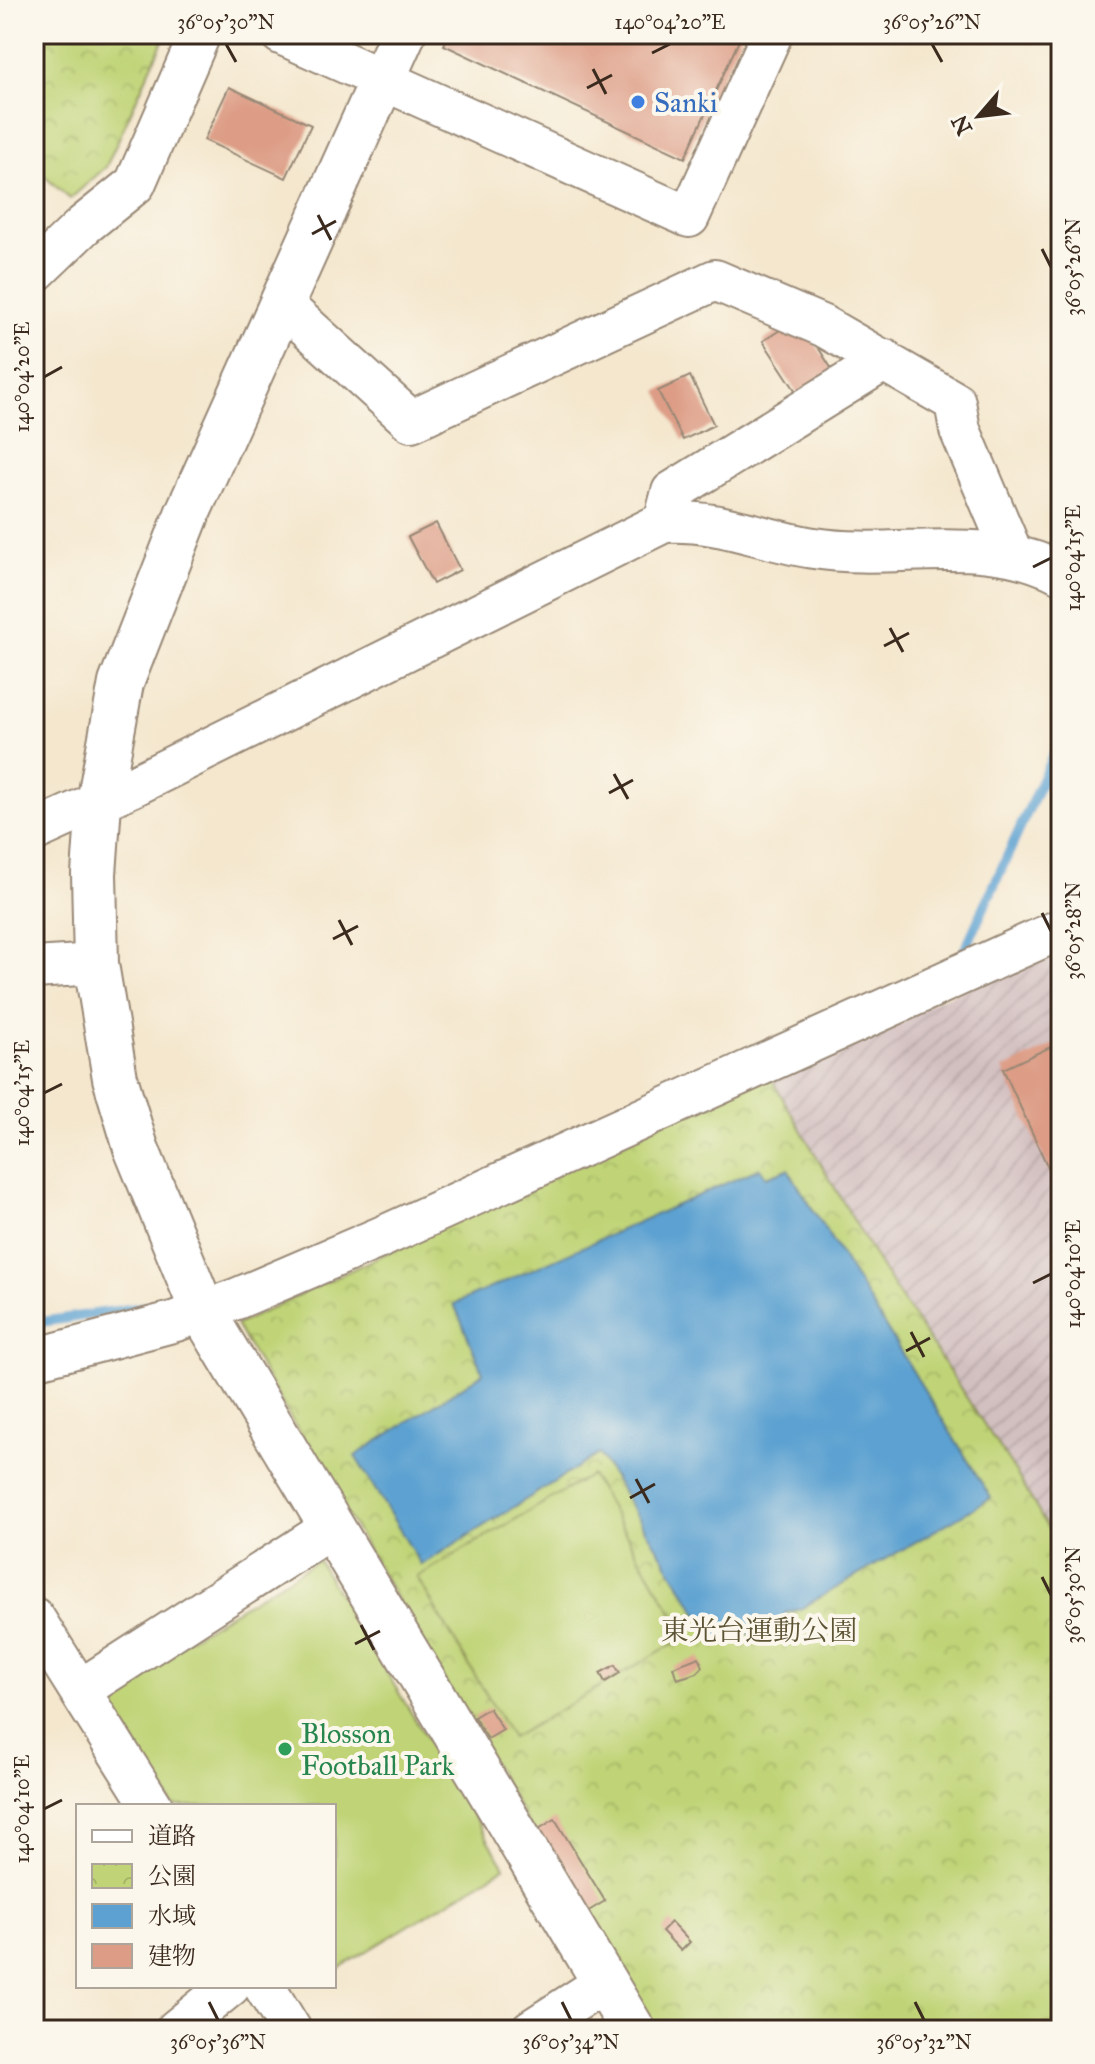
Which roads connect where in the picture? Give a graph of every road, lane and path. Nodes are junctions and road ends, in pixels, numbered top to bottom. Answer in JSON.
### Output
{"nodes":[{"id":1,"x":200,"y":34,"type":"edge"},
{"id":2,"x":281,"y":34,"type":"edge"},
{"id":3,"x":403,"y":34,"type":"edge"},
{"id":4,"x":772,"y":34,"type":"edge"},
{"id":5,"x":382,"y":79,"type":"junction"},
{"id":6,"x":34,"y":273,"type":"edge"},
{"id":7,"x":283,"y":305,"type":"junction"},
{"id":8,"x":885,"y":360,"type":"junction"},
{"id":9,"x":664,"y":522,"type":"junction"},
{"id":10,"x":1012,"y":553,"type":"junction"},
{"id":11,"x":1061,"y":573,"type":"edge"},
{"id":12,"x":99,"y":803,"type":"junction"},
{"id":13,"x":34,"y":831,"type":"edge"},
{"id":14,"x":1061,"y":929,"type":"edge"},
{"id":15,"x":96,"y":964,"type":"junction"},
{"id":16,"x":34,"y":968,"type":"edge"},
{"id":17,"x":203,"y":1312,"type":"junction"},
{"id":18,"x":34,"y":1359,"type":"edge"},
{"id":19,"x":331,"y":1528,"type":"junction"},
{"id":20,"x":34,"y":1618,"type":"edge"},
{"id":21,"x":80,"y":1690,"type":"junction"},
{"id":22,"x":151,"y":1804,"type":"edge"},
{"id":23,"x":604,"y":1983,"type":"junction"},
{"id":24,"x":228,"y":1988,"type":"edge"},
{"id":25,"x":265,"y":1988,"type":"edge"},
{"id":26,"x":176,"y":2030,"type":"edge"},
{"id":27,"x":291,"y":2030,"type":"edge"},
{"id":28,"x":531,"y":2030,"type":"edge"},
{"id":29,"x":633,"y":2030,"type":"edge"}],
"edges":[{"from":1,"to":6,"type":"street"},
{"from":2,"to":5,"type":"street"},
{"from":3,"to":5,"type":"street"},
{"from":4,"to":5,"type":"street"},
{"from":5,"to":7,"type":"street"},
{"from":7,"to":8,"type":"street"},
{"from":7,"to":12,"type":"street"},
{"from":8,"to":9,"type":"street"},
{"from":8,"to":10,"type":"street"},
{"from":9,"to":10,"type":"street"},
{"from":9,"to":12,"type":"street"},
{"from":10,"to":11,"type":"street"},
{"from":12,"to":13,"type":"street"},
{"from":12,"to":15,"type":"street"},
{"from":14,"to":17,"type":"street"},
{"from":15,"to":16,"type":"street"},
{"from":15,"to":17,"type":"street"},
{"from":17,"to":18,"type":"street"},
{"from":17,"to":19,"type":"street"},
{"from":19,"to":21,"type":"street"},
{"from":19,"to":23,"type":"street"},
{"from":20,"to":21,"type":"street"},
{"from":21,"to":22,"type":"street"},
{"from":23,"to":28,"type":"street"},
{"from":23,"to":29,"type":"street"},
{"from":24,"to":26,"type":"street"},
{"from":25,"to":27,"type":"street"}]}
